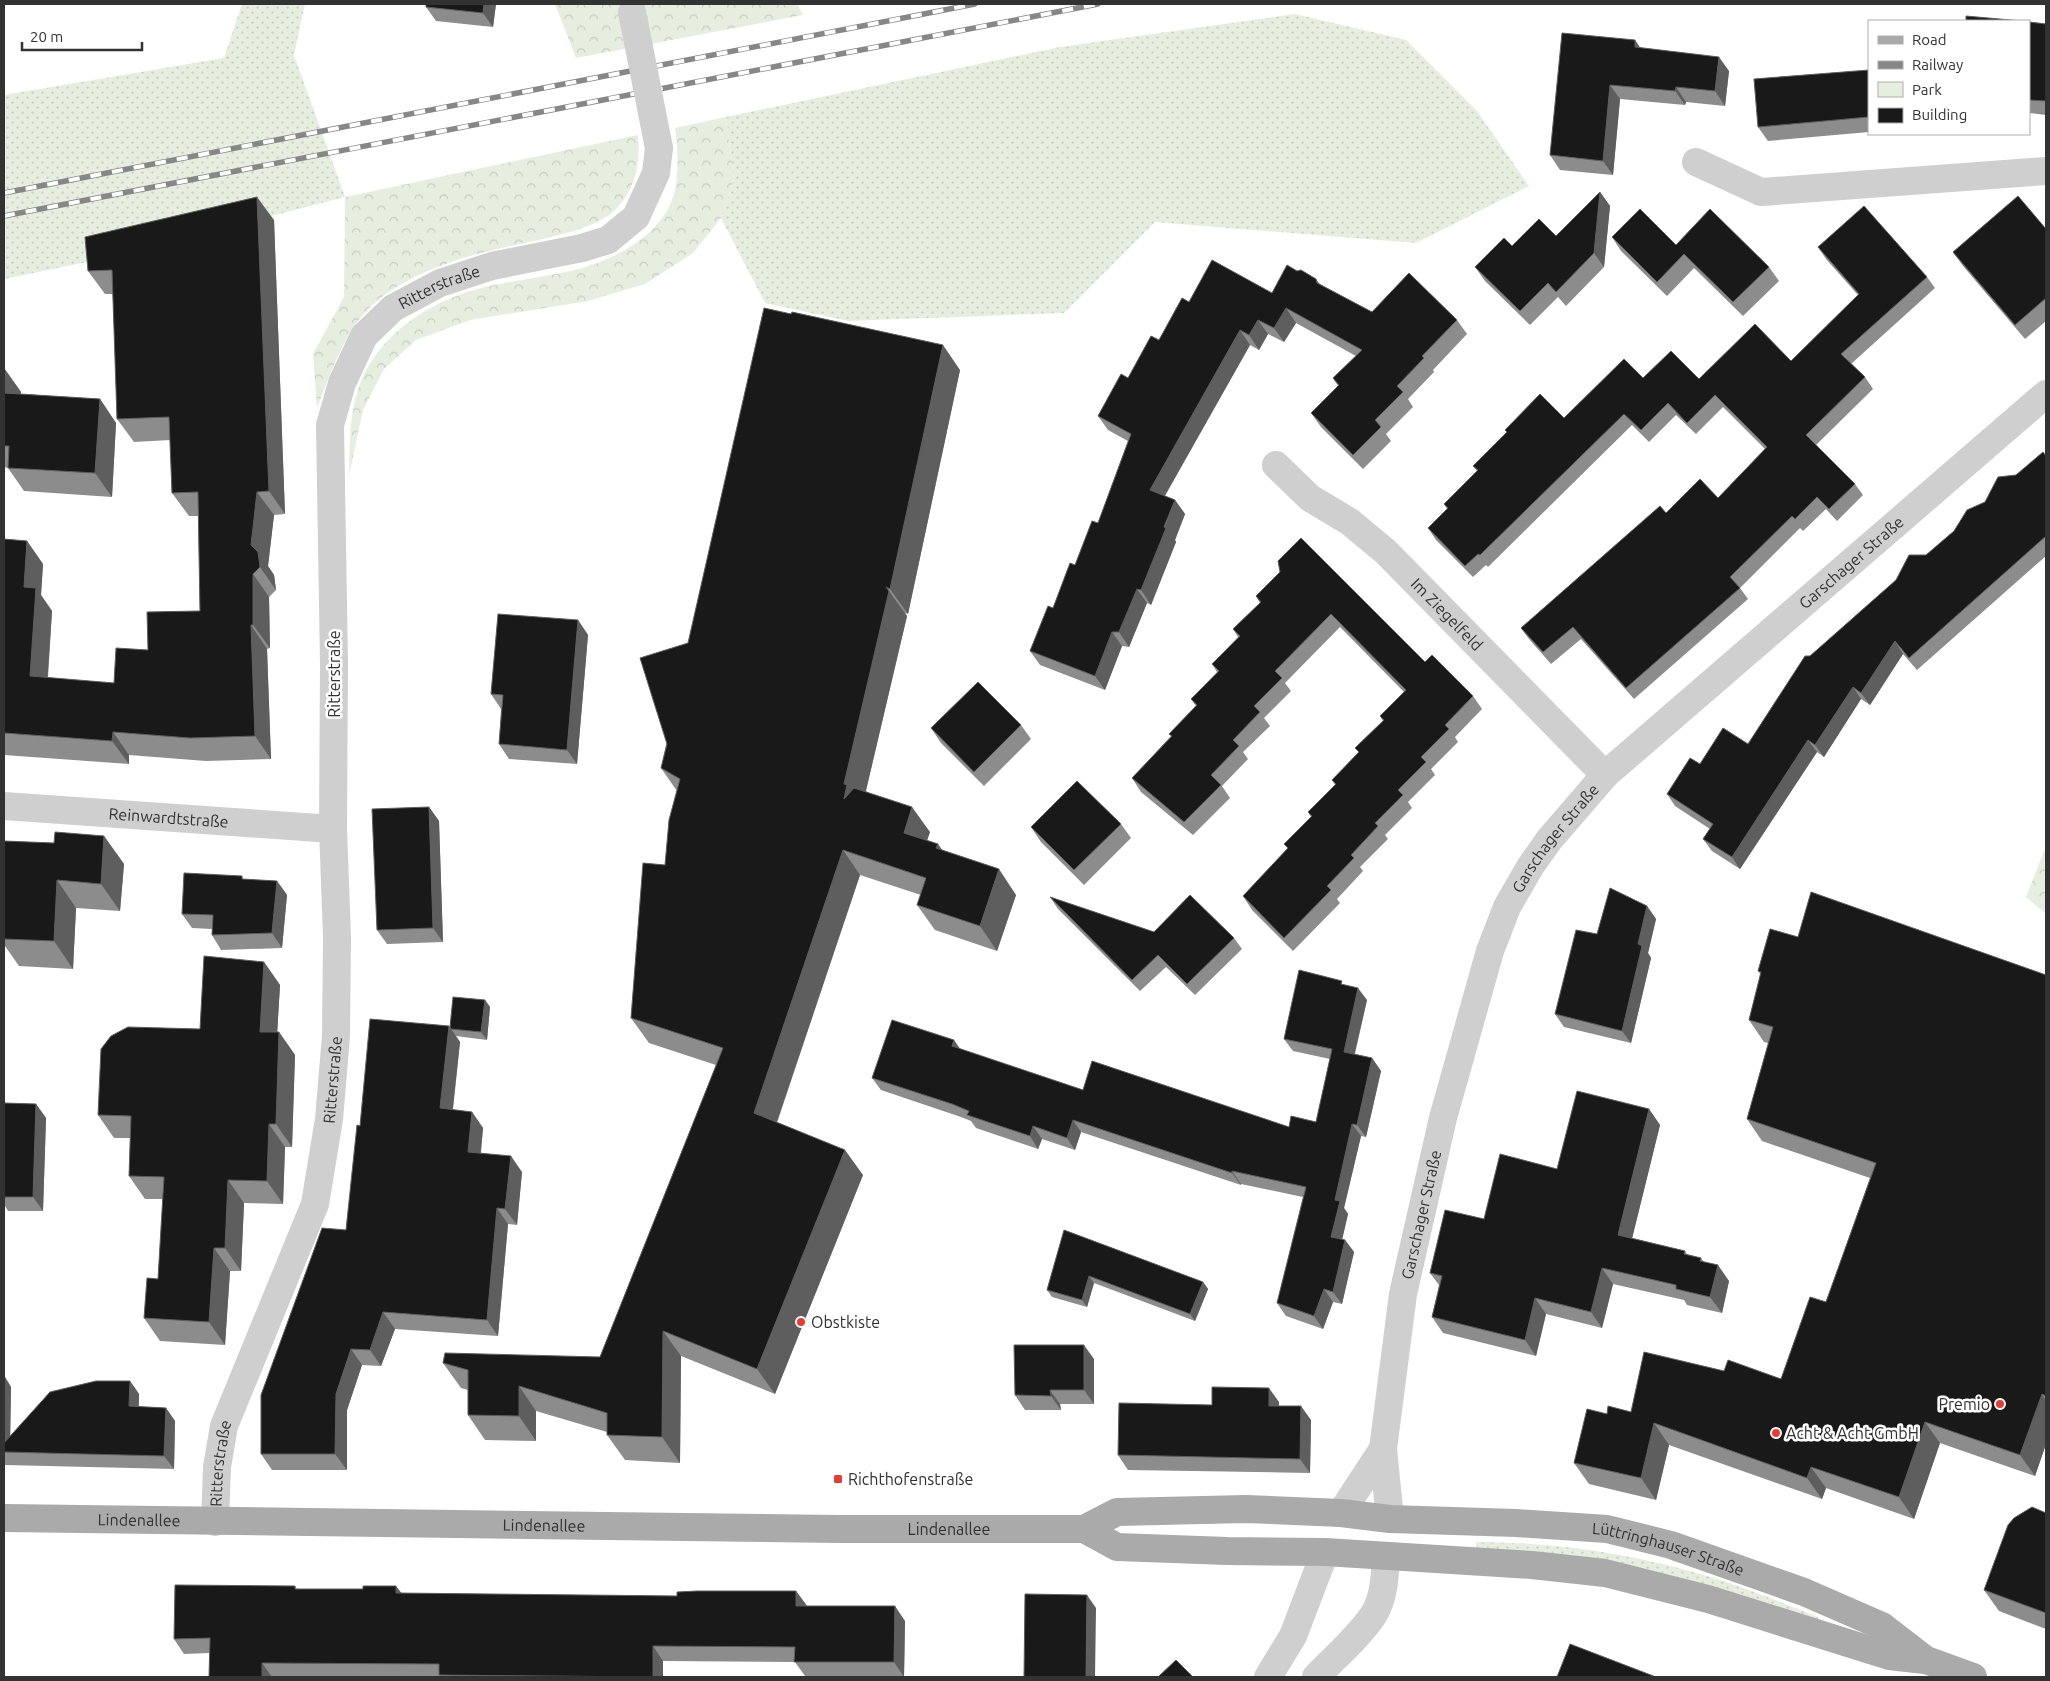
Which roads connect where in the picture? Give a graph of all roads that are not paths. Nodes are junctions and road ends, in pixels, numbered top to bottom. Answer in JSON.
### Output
{"nodes":[{"id":1,"x":630,"y":8,"type":"edge"},
{"id":2,"x":1696,"y":162,"type":"dead end"},
{"id":3,"x":2046,"y":171,"type":"edge"},
{"id":4,"x":2041,"y":409,"type":"edge"},
{"id":5,"x":1276,"y":465,"type":"dead end"},
{"id":6,"x":1605,"y":775,"type":"junction"},
{"id":7,"x":4,"y":806,"type":"edge"},
{"id":8,"x":333,"y":829,"type":"junction"},
{"id":9,"x":1383,"y":1449,"type":"junction"},
{"id":10,"x":1341,"y":1513,"type":"junction"},
{"id":11,"x":4,"y":1518,"type":"edge"},
{"id":12,"x":1390,"y":1519,"type":"junction"},
{"id":13,"x":215,"y":1522,"type":"junction"},
{"id":14,"x":1084,"y":1529,"type":"junction"},
{"id":15,"x":1325,"y":1552,"type":"junction"},
{"id":16,"x":1386,"y":1557,"type":"junction"},
{"id":17,"x":1925,"y":1660,"type":"junction"},
{"id":18,"x":1268,"y":1677,"type":"edge"},
{"id":19,"x":1316,"y":1677,"type":"edge"},
{"id":20,"x":1973,"y":1677,"type":"edge"}],
"edges":[{"from":1,"to":8,"type":"street","name":"Ritterstraße","bridge":true},
{"from":2,"to":3,"type":"street"},
{"from":4,"to":6,"type":"street","name":"Garschager Straße"},
{"from":5,"to":6,"type":"street","name":"Im Ziegelfeld"},
{"from":6,"to":9,"type":"street","name":"Garschager Straße"},
{"from":7,"to":8,"type":"street","name":"Reinwardtstraße"},
{"from":8,"to":13,"type":"street","name":"Ritterstraße"},
{"from":9,"to":10,"type":"street","name":"Garschager Straße"},
{"from":9,"to":12,"type":"street","name":"Garschager Straße"},
{"from":10,"to":12,"type":"main road","name":"Lüttringhauser Straße"},
{"from":10,"to":14,"type":"main road","name":"Lindenallee"},
{"from":10,"to":15,"type":"main road"},
{"from":11,"to":13,"type":"main road","name":"Lindenallee"},
{"from":12,"to":16,"type":"main road"},
{"from":12,"to":17,"type":"main road","name":"Lüttringhauser Straße"},
{"from":13,"to":14,"type":"main road","name":"Lindenallee"},
{"from":14,"to":15,"type":"main road","name":"Lindenallee"},
{"from":15,"to":16,"type":"main road","name":"Lindenallee"},
{"from":15,"to":18,"type":"street"},
{"from":16,"to":17,"type":"main road","name":"Lüttringhauser Straße"},
{"from":16,"to":19,"type":"street"},
{"from":17,"to":20,"type":"main road","name":"Lüttringhauser Straße"}]}
